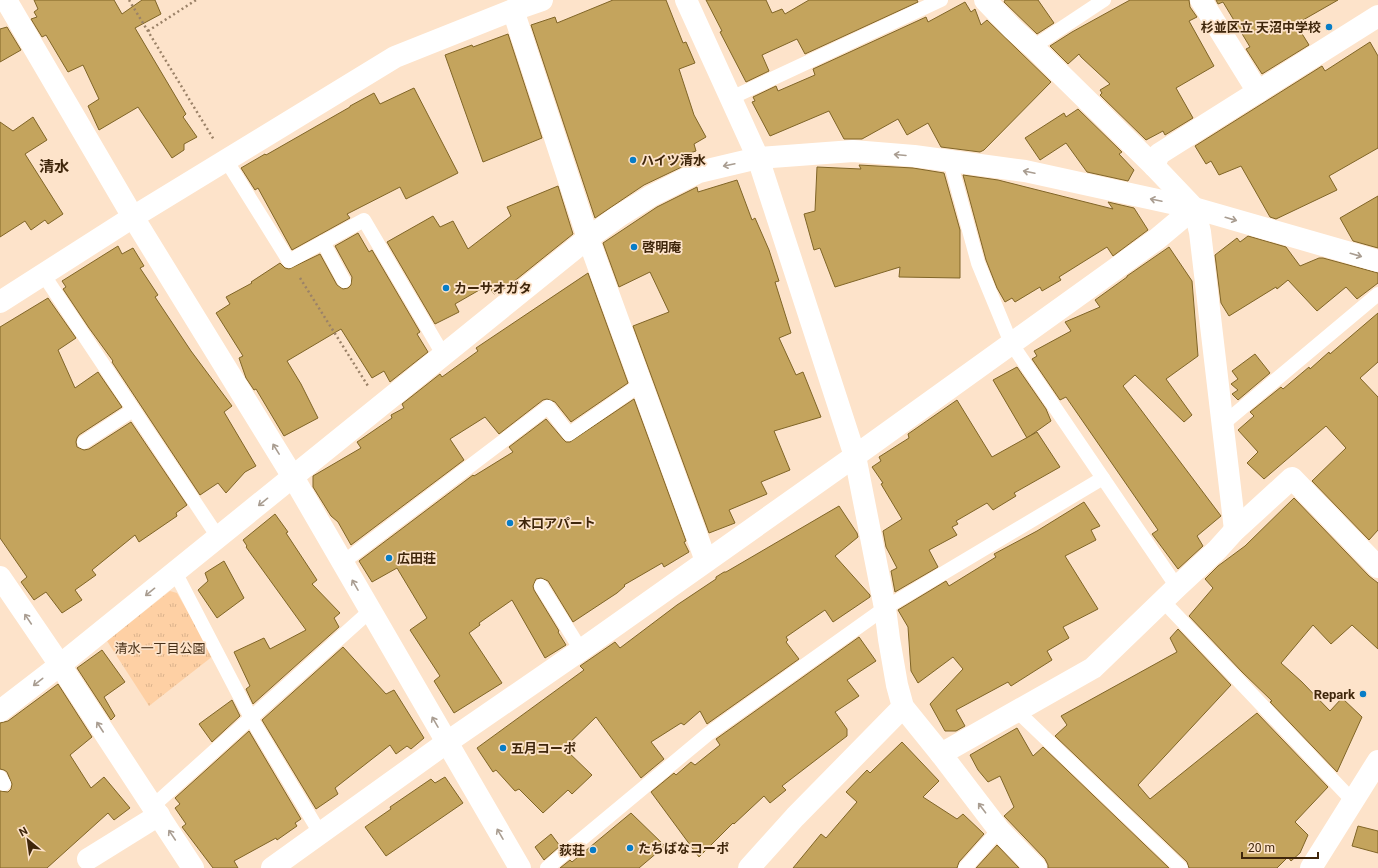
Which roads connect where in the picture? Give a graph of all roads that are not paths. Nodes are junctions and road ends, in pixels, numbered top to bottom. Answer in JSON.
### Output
{"nodes":[{"id":1,"x":6,"y":0,"type":"edge"},
{"id":2,"x":542,"y":0,"type":"edge"},
{"id":3,"x":686,"y":0,"type":"edge"},
{"id":4,"x":941,"y":0,"type":"edge"},
{"id":5,"x":985,"y":0,"type":"edge"},
{"id":6,"x":1104,"y":0,"type":"edge"},
{"id":7,"x":1201,"y":0,"type":"edge"},
{"id":8,"x":513,"y":10,"type":"junction"},
{"id":9,"x":1376,"y":23,"type":"edge"},
{"id":10,"x":1034,"y":47,"type":"junction"},
{"id":11,"x":1258,"y":92,"type":"junction"},
{"id":12,"x":731,"y":98,"type":"junction"},
{"id":13,"x":758,"y":158,"type":"junction"},
{"id":14,"x":226,"y":160,"type":"junction"},
{"id":15,"x":950,"y":161,"type":"junction"},
{"id":16,"x":1154,"y":166,"type":"junction"},
{"id":17,"x":1194,"y":208,"type":"junction"},
{"id":18,"x":133,"y":217,"type":"junction"},
{"id":19,"x":588,"y":238,"type":"junction"},
{"id":20,"x":323,"y":242,"type":"junction"},
{"id":21,"x":1378,"y":261,"type":"edge"},
{"id":22,"x":43,"y":274,"type":"junction"},
{"id":23,"x":344,"y":280,"type":"dead end"},
{"id":24,"x":1377,"y":298,"type":"edge"},
{"id":25,"x":0,"y":302,"type":"edge"},
{"id":26,"x":1011,"y":343,"type":"junction"},
{"id":27,"x":444,"y":356,"type":"junction"},
{"id":28,"x":641,"y":384,"type":"junction"},
{"id":29,"x":133,"y":410,"type":"junction"},
{"id":30,"x":1224,"y":424,"type":"junction"},
{"id":31,"x":84,"y":442,"type":"dead end"},
{"id":32,"x":855,"y":456,"type":"junction"},
{"id":33,"x":293,"y":477,"type":"junction"},
{"id":34,"x":1103,"y":478,"type":"junction"},
{"id":35,"x":1236,"y":530,"type":"junction"},
{"id":36,"x":218,"y":537,"type":"junction"},
{"id":37,"x":706,"y":561,"type":"junction"},
{"id":38,"x":342,"y":563,"type":"junction"},
{"id":39,"x":1378,"y":567,"type":"edge"},
{"id":40,"x":175,"y":572,"type":"junction"},
{"id":41,"x":0,"y":578,"type":"edge"},
{"id":42,"x":541,"y":586,"type":"dead end"},
{"id":43,"x":1170,"y":594,"type":"junction"},
{"id":44,"x":885,"y":608,"type":"junction"},
{"id":45,"x":370,"y":611,"type":"junction"},
{"id":46,"x":581,"y":650,"type":"junction"},
{"id":47,"x":60,"y":665,"type":"junction"},
{"id":48,"x":903,"y":707,"type":"junction"},
{"id":49,"x":0,"y":711,"type":"edge"},
{"id":50,"x":1018,"y":711,"type":"junction"},
{"id":51,"x":251,"y":718,"type":"junction"},
{"id":52,"x":446,"y":743,"type":"junction"},
{"id":53,"x":941,"y":754,"type":"junction"},
{"id":54,"x":1378,"y":761,"type":"edge"},
{"id":55,"x":1352,"y":800,"type":"junction"},
{"id":56,"x":156,"y":811,"type":"junction"},
{"id":57,"x":999,"y":830,"type":"junction"},
{"id":58,"x":320,"y":833,"type":"junction"},
{"id":59,"x":88,"y":859,"type":"dead end"},
{"id":60,"x":194,"y":868,"type":"edge"},
{"id":61,"x":272,"y":868,"type":"edge"},
{"id":62,"x":520,"y":868,"type":"edge"},
{"id":63,"x":548,"y":868,"type":"edge"},
{"id":64,"x":749,"y":868,"type":"edge"},
{"id":65,"x":965,"y":868,"type":"edge"},
{"id":66,"x":1036,"y":868,"type":"edge"},
{"id":67,"x":1181,"y":868,"type":"edge"},
{"id":68,"x":1311,"y":868,"type":"edge"}],
"edges":[{"from":1,"to":18,"type":"street"},
{"from":2,"to":8,"type":"street"},
{"from":3,"to":12,"type":"street"},
{"from":4,"to":12,"type":"lane"},
{"from":5,"to":10,"type":"street"},
{"from":6,"to":10,"type":"lane"},
{"from":7,"to":11,"type":"street"},
{"from":8,"to":14,"type":"street"},
{"from":8,"to":19,"type":"street"},
{"from":9,"to":11,"type":"street"},
{"from":10,"to":16,"type":"street"},
{"from":11,"to":16,"type":"street"},
{"from":12,"to":13,"type":"street"},
{"from":15,"to":13,"type":"street","one_way":true},
{"from":13,"to":19,"type":"street","one_way":true},
{"from":13,"to":32,"type":"street"},
{"from":14,"to":18,"type":"street"},
{"from":14,"to":20,"type":"lane"},
{"from":17,"to":15,"type":"street","one_way":true},
{"from":15,"to":26,"type":"lane"},
{"from":16,"to":17,"type":"street"},
{"from":17,"to":21,"type":"street","one_way":true},
{"from":17,"to":26,"type":"street"},
{"from":17,"to":30,"type":"street"},
{"from":18,"to":22,"type":"street"},
{"from":33,"to":18,"type":"street","one_way":true},
{"from":19,"to":27,"type":"street"},
{"from":19,"to":28,"type":"street"},
{"from":20,"to":23,"type":"lane"},
{"from":20,"to":27,"type":"lane"},
{"from":22,"to":25,"type":"street"},
{"from":22,"to":29,"type":"lane"},
{"from":24,"to":30,"type":"lane"},
{"from":26,"to":32,"type":"street"},
{"from":26,"to":34,"type":"lane"},
{"from":27,"to":33,"type":"street"},
{"from":28,"to":37,"type":"street"},
{"from":28,"to":38,"type":"lane"},
{"from":29,"to":31,"type":"lane"},
{"from":29,"to":36,"type":"lane"},
{"from":30,"to":35,"type":"street"},
{"from":32,"to":37,"type":"street"},
{"from":32,"to":44,"type":"street"},
{"from":33,"to":36,"type":"street","one_way":true},
{"from":33,"to":38,"type":"street"},
{"from":34,"to":43,"type":"lane"},
{"from":34,"to":44,"type":"lane"},
{"from":35,"to":39,"type":"street"},
{"from":35,"to":43,"type":"street"},
{"from":36,"to":40,"type":"street"},
{"from":37,"to":46,"type":"street"},
{"from":45,"to":38,"type":"street","one_way":true},
{"from":40,"to":47,"type":"street","one_way":true},
{"from":40,"to":51,"type":"lane"},
{"from":47,"to":41,"type":"street","one_way":true},
{"from":42,"to":46,"type":"lane"},
{"from":43,"to":50,"type":"street"},
{"from":43,"to":55,"type":"lane"},
{"from":44,"to":48,"type":"street"},
{"from":44,"to":63,"type":"lane"},
{"from":45,"to":51,"type":"lane"},
{"from":52,"to":45,"type":"street","one_way":true},
{"from":46,"to":52,"type":"street"},
{"from":47,"to":49,"type":"street","one_way":true},
{"from":56,"to":47,"type":"street","one_way":true},
{"from":48,"to":53,"type":"street"},
{"from":48,"to":64,"type":"street"},
{"from":50,"to":53,"type":"street"},
{"from":50,"to":67,"type":"lane"},
{"from":51,"to":56,"type":"lane"},
{"from":51,"to":58,"type":"lane"},
{"from":52,"to":58,"type":"street"},
{"from":62,"to":52,"type":"street","one_way":true},
{"from":57,"to":53,"type":"street","one_way":true},
{"from":54,"to":55,"type":"street"},
{"from":55,"to":68,"type":"street"},
{"from":56,"to":59,"type":"street"},
{"from":60,"to":56,"type":"street","one_way":true},
{"from":57,"to":65,"type":"lane"},
{"from":57,"to":66,"type":"street"},
{"from":58,"to":61,"type":"street"}]}
